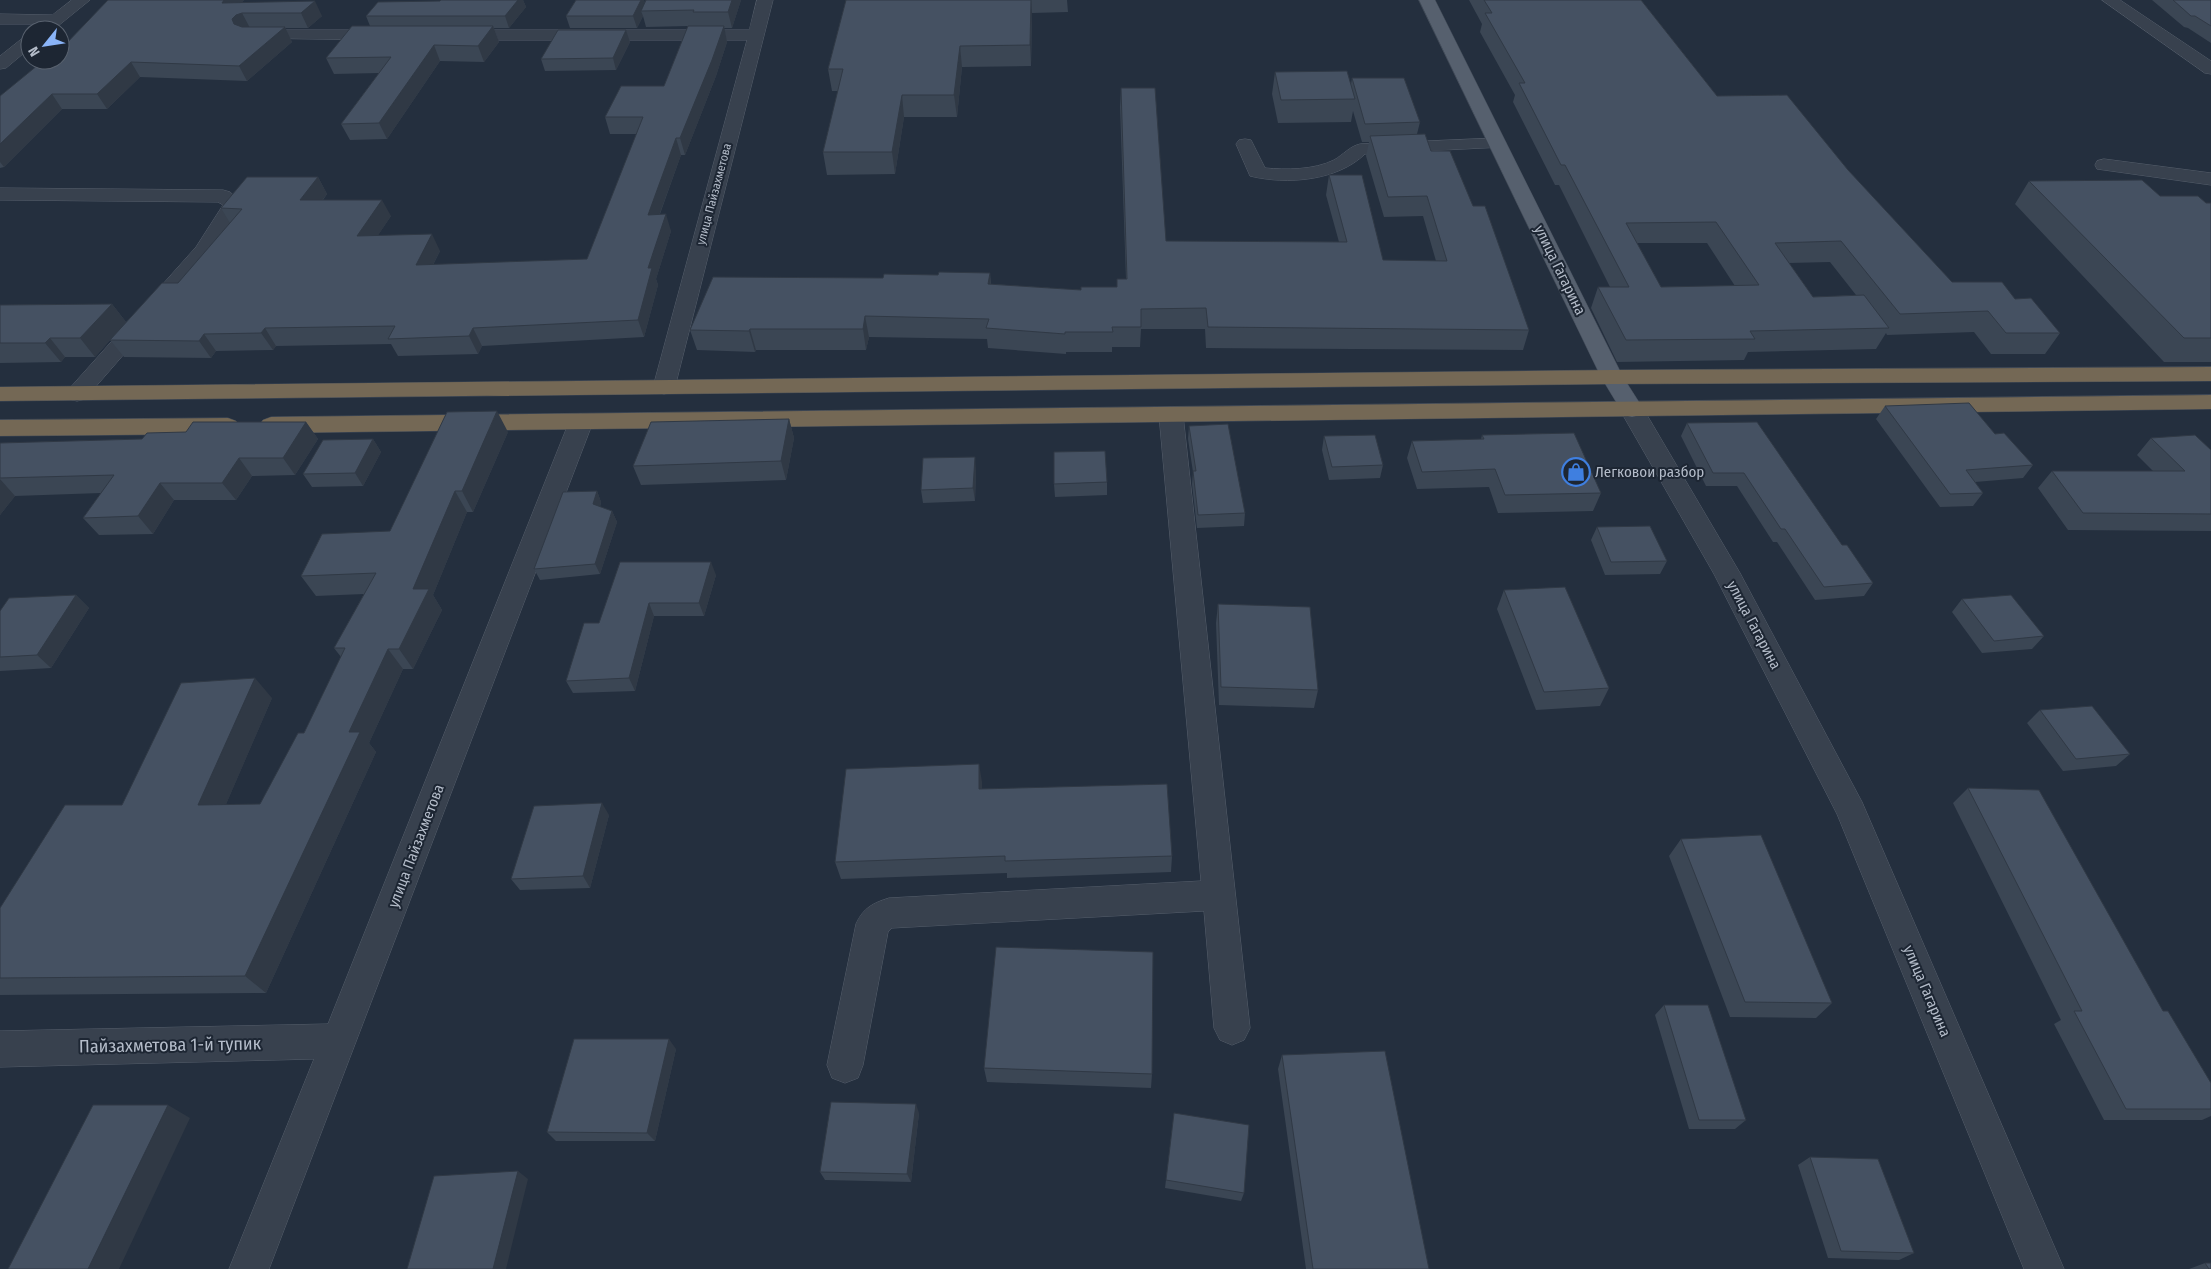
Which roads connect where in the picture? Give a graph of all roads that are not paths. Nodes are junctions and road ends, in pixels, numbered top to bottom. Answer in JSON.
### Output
{"nodes":[{"id":1,"x":82,"y":0,"type":"edge"},
{"id":2,"x":765,"y":0,"type":"edge"},
{"id":3,"x":1427,"y":0,"type":"edge"},
{"id":4,"x":2110,"y":0,"type":"edge"},
{"id":5,"x":0,"y":19,"type":"edge"},
{"id":6,"x":56,"y":20,"type":"joint"},
{"id":7,"x":250,"y":35,"type":"edge"},
{"id":8,"x":399,"y":35,"type":"edge"},
{"id":9,"x":448,"y":35,"type":"edge"},
{"id":10,"x":756,"y":35,"type":"junction"},
{"id":11,"x":20,"y":48,"type":"edge"},
{"id":12,"x":0,"y":64,"type":"edge"},
{"id":13,"x":2211,"y":69,"type":"edge"},
{"id":14,"x":1497,"y":143,"type":"junction"},
{"id":15,"x":1245,"y":144,"type":"dead end"},
{"id":16,"x":2104,"y":166,"type":"dead end"},
{"id":17,"x":2211,"y":179,"type":"edge"},
{"id":18,"x":0,"y":194,"type":"edge"},
{"id":19,"x":2211,"y":374,"type":"edge"},
{"id":20,"x":1612,"y":377,"type":"junction"},
{"id":21,"x":664,"y":387,"type":"junction"},
{"id":22,"x":0,"y":394,"type":"edge"},
{"id":23,"x":77,"y":394,"type":"junction"},
{"id":24,"x":2211,"y":402,"type":"edge"},
{"id":25,"x":1632,"y":410,"type":"junction"},
{"id":26,"x":1171,"y":415,"type":"junction"},
{"id":27,"x":581,"y":422,"type":"junction"},
{"id":28,"x":0,"y":428,"type":"edge"},
{"id":29,"x":1219,"y":895,"type":"junction"},
{"id":30,"x":1232,"y":1028,"type":"dead end"},
{"id":31,"x":339,"y":1042,"type":"junction"},
{"id":32,"x":0,"y":1048,"type":"edge"},
{"id":33,"x":845,"y":1065,"type":"dead end"},
{"id":34,"x":248,"y":1269,"type":"edge"},
{"id":35,"x":2044,"y":1269,"type":"edge"}],
"edges":[{"from":1,"to":6,"type":"street"},
{"from":2,"to":10,"type":"street","name":"улица Пайзахметова"},
{"from":3,"to":14,"type":"main road","name":"улица Гагарина"},
{"from":4,"to":13,"type":"street"},
{"from":5,"to":6,"type":"street"},
{"from":7,"to":8,"type":"street"},
{"from":9,"to":10,"type":"street"},
{"from":10,"to":21,"type":"street","name":"улица Пайзахметова"},
{"from":11,"to":12,"type":"street"},
{"from":14,"to":15,"type":"street"},
{"from":14,"to":20,"type":"main road","name":"улица Гагарина"},
{"from":16,"to":17,"type":"street"},
{"from":18,"to":23,"type":"street"},
{"from":19,"to":20,"type":"highway"},
{"from":20,"to":21,"type":"highway"},
{"from":20,"to":25,"type":"main road","name":"улица Гагарина"},
{"from":21,"to":23,"type":"highway"},
{"from":22,"to":23,"type":"highway"},
{"from":24,"to":25,"type":"highway"},
{"from":25,"to":26,"type":"highway"},
{"from":25,"to":35,"type":"street","name":"улица Гагарина"},
{"from":26,"to":27,"type":"highway"},
{"from":26,"to":29,"type":"street"},
{"from":27,"to":28,"type":"highway"},
{"from":27,"to":31,"type":"street","name":"улица Пайзахметова"},
{"from":29,"to":30,"type":"street"},
{"from":29,"to":33,"type":"street"},
{"from":31,"to":32,"type":"street","name":"Пайзахметова 1-й тупик"},
{"from":31,"to":34,"type":"street","name":"улица Пайзахметова"}]}
